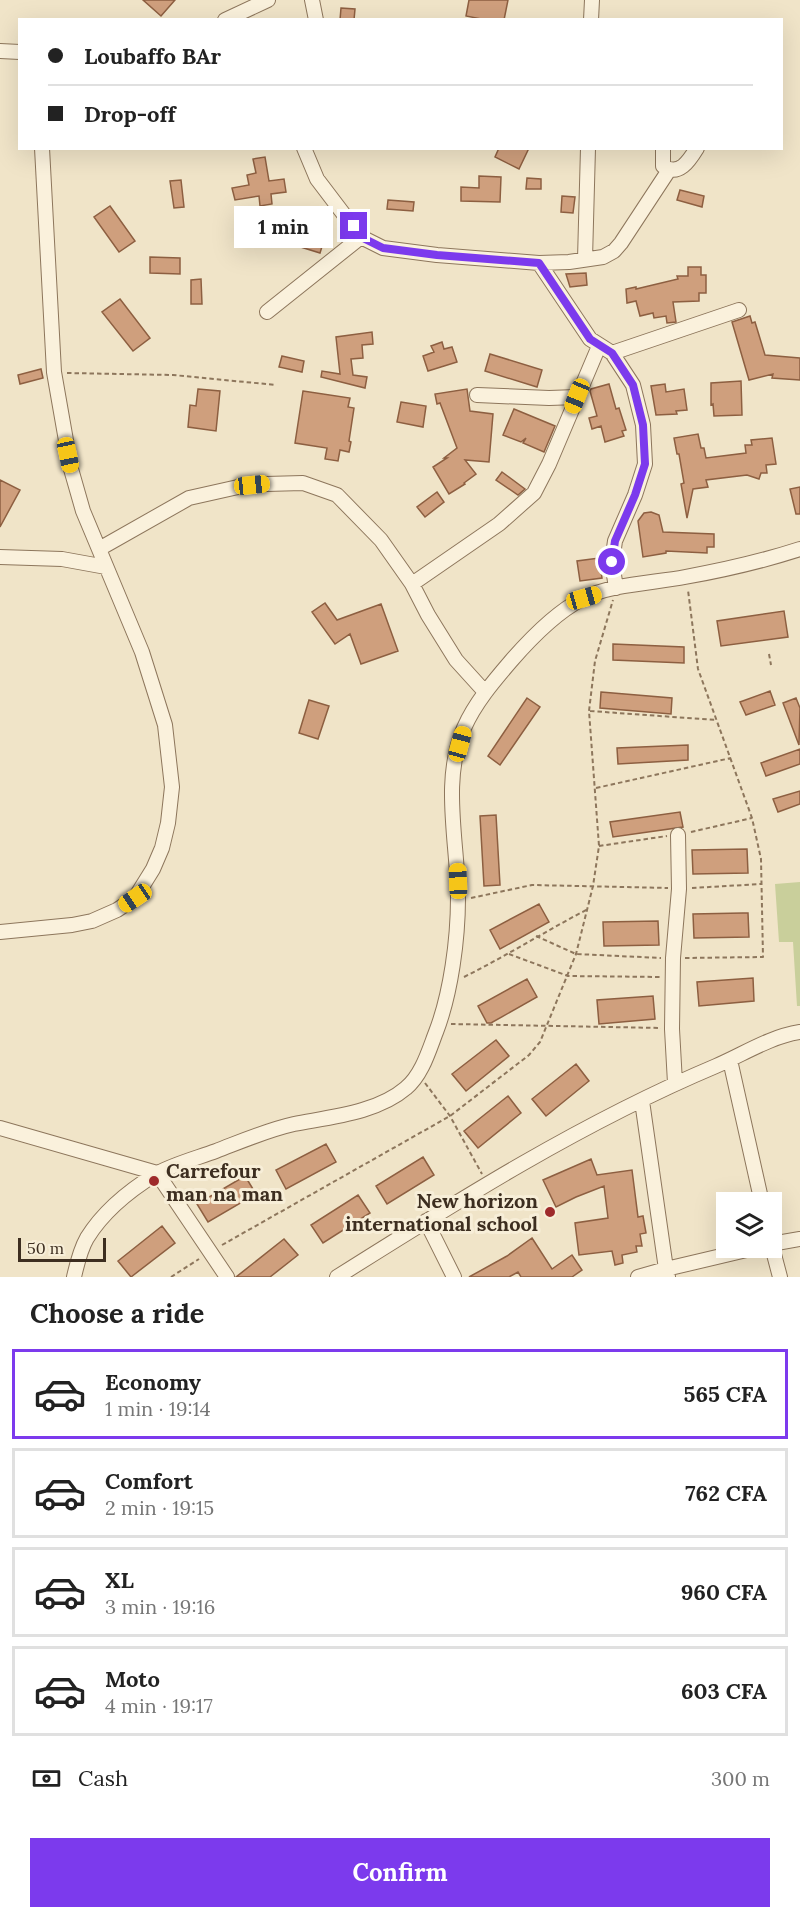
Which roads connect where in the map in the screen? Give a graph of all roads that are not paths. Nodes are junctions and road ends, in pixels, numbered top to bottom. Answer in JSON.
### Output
{"nodes":[{"id":1,"x":268,"y":0,"type":"edge"},
{"id":2,"x":312,"y":0,"type":"edge"},
{"id":3,"x":591,"y":0,"type":"edge"},
{"id":4,"x":229,"y":18,"type":"edge"},
{"id":5,"x":316,"y":18,"type":"edge"},
{"id":6,"x":591,"y":18,"type":"edge"},
{"id":7,"x":0,"y":51,"type":"edge"},
{"id":8,"x":18,"y":52,"type":"edge"},
{"id":9,"x":42,"y":150,"type":"edge"},
{"id":10,"x":305,"y":150,"type":"edge"},
{"id":11,"x":588,"y":150,"type":"edge"},
{"id":12,"x":663,"y":150,"type":"edge"},
{"id":13,"x":696,"y":150,"type":"edge"},
{"id":14,"x":669,"y":170,"type":"junction"},
{"id":15,"x":361,"y":237,"type":"junction"},
{"id":16,"x":585,"y":259,"type":"junction"},
{"id":17,"x":539,"y":263,"type":"junction"},
{"id":18,"x":739,"y":310,"type":"dead end"},
{"id":19,"x":267,"y":312,"type":"dead end"},
{"id":20,"x":599,"y":346,"type":"junction"},
{"id":21,"x":612,"y":353,"type":"junction"},
{"id":22,"x":477,"y":396,"type":"dead end"},
{"id":23,"x":577,"y":396,"type":"junction"},
{"id":24,"x":99,"y":549,"type":"junction"},
{"id":25,"x":800,"y":549,"type":"edge"},
{"id":26,"x":0,"y":557,"type":"edge"},
{"id":27,"x":106,"y":567,"type":"junction"},
{"id":28,"x":412,"y":584,"type":"junction"},
{"id":29,"x":616,"y":588,"type":"junction"},
{"id":30,"x":485,"y":692,"type":"junction"},
{"id":31,"x":678,"y":835,"type":"dead end"},
{"id":32,"x":0,"y":932,"type":"edge"},
{"id":33,"x":800,"y":1032,"type":"edge"},
{"id":34,"x":730,"y":1060,"type":"junction"},
{"id":35,"x":675,"y":1083,"type":"junction"},
{"id":36,"x":642,"y":1101,"type":"junction"},
{"id":37,"x":0,"y":1128,"type":"edge"},
{"id":38,"x":157,"y":1173,"type":"junction"},
{"id":39,"x":760,"y":1192,"type":"edge"},
{"id":40,"x":426,"y":1221,"type":"junction"},
{"id":41,"x":800,"y":1239,"type":"edge"},
{"id":42,"x":782,"y":1242,"type":"edge"},
{"id":43,"x":720,"y":1258,"type":"edge"},
{"id":44,"x":775,"y":1258,"type":"edge"},
{"id":45,"x":667,"y":1273,"type":"edge"},
{"id":46,"x":74,"y":1277,"type":"edge"},
{"id":47,"x":227,"y":1277,"type":"edge"},
{"id":48,"x":337,"y":1277,"type":"edge"},
{"id":49,"x":454,"y":1277,"type":"edge"},
{"id":50,"x":638,"y":1277,"type":"edge"},
{"id":51,"x":780,"y":1277,"type":"edge"}],
"edges":[{"from":1,"to":4,"type":"street"},
{"from":2,"to":5,"type":"street"},
{"from":3,"to":6,"type":"street"},
{"from":7,"to":8,"type":"street"},
{"from":9,"to":24,"type":"street"},
{"from":10,"to":15,"type":"street"},
{"from":11,"to":16,"type":"street"},
{"from":12,"to":14,"type":"street"},
{"from":13,"to":14,"type":"street"},
{"from":14,"to":16,"type":"street"},
{"from":15,"to":17,"type":"street"},
{"from":15,"to":19,"type":"street"},
{"from":16,"to":17,"type":"street"},
{"from":17,"to":20,"type":"street"},
{"from":18,"to":21,"type":"street"},
{"from":20,"to":21,"type":"street"},
{"from":20,"to":23,"type":"street"},
{"from":21,"to":29,"type":"street"},
{"from":22,"to":23,"type":"street"},
{"from":23,"to":28,"type":"street"},
{"from":24,"to":27,"type":"street"},
{"from":24,"to":28,"type":"street"},
{"from":25,"to":29,"type":"street"},
{"from":26,"to":27,"type":"street"},
{"from":27,"to":32,"type":"street"},
{"from":28,"to":30,"type":"street"},
{"from":29,"to":30,"type":"street"},
{"from":30,"to":38,"type":"street"},
{"from":31,"to":35,"type":"street"},
{"from":33,"to":34,"type":"street"},
{"from":34,"to":35,"type":"street"},
{"from":34,"to":39,"type":"street"},
{"from":35,"to":36,"type":"street"},
{"from":36,"to":40,"type":"street"},
{"from":36,"to":45,"type":"street"},
{"from":37,"to":38,"type":"street"},
{"from":38,"to":46,"type":"street"},
{"from":38,"to":47,"type":"street"},
{"from":40,"to":48,"type":"street"},
{"from":40,"to":49,"type":"street"},
{"from":41,"to":42,"type":"street"},
{"from":43,"to":45,"type":"street"},
{"from":44,"to":51,"type":"street"},
{"from":45,"to":50,"type":"street"}]}
